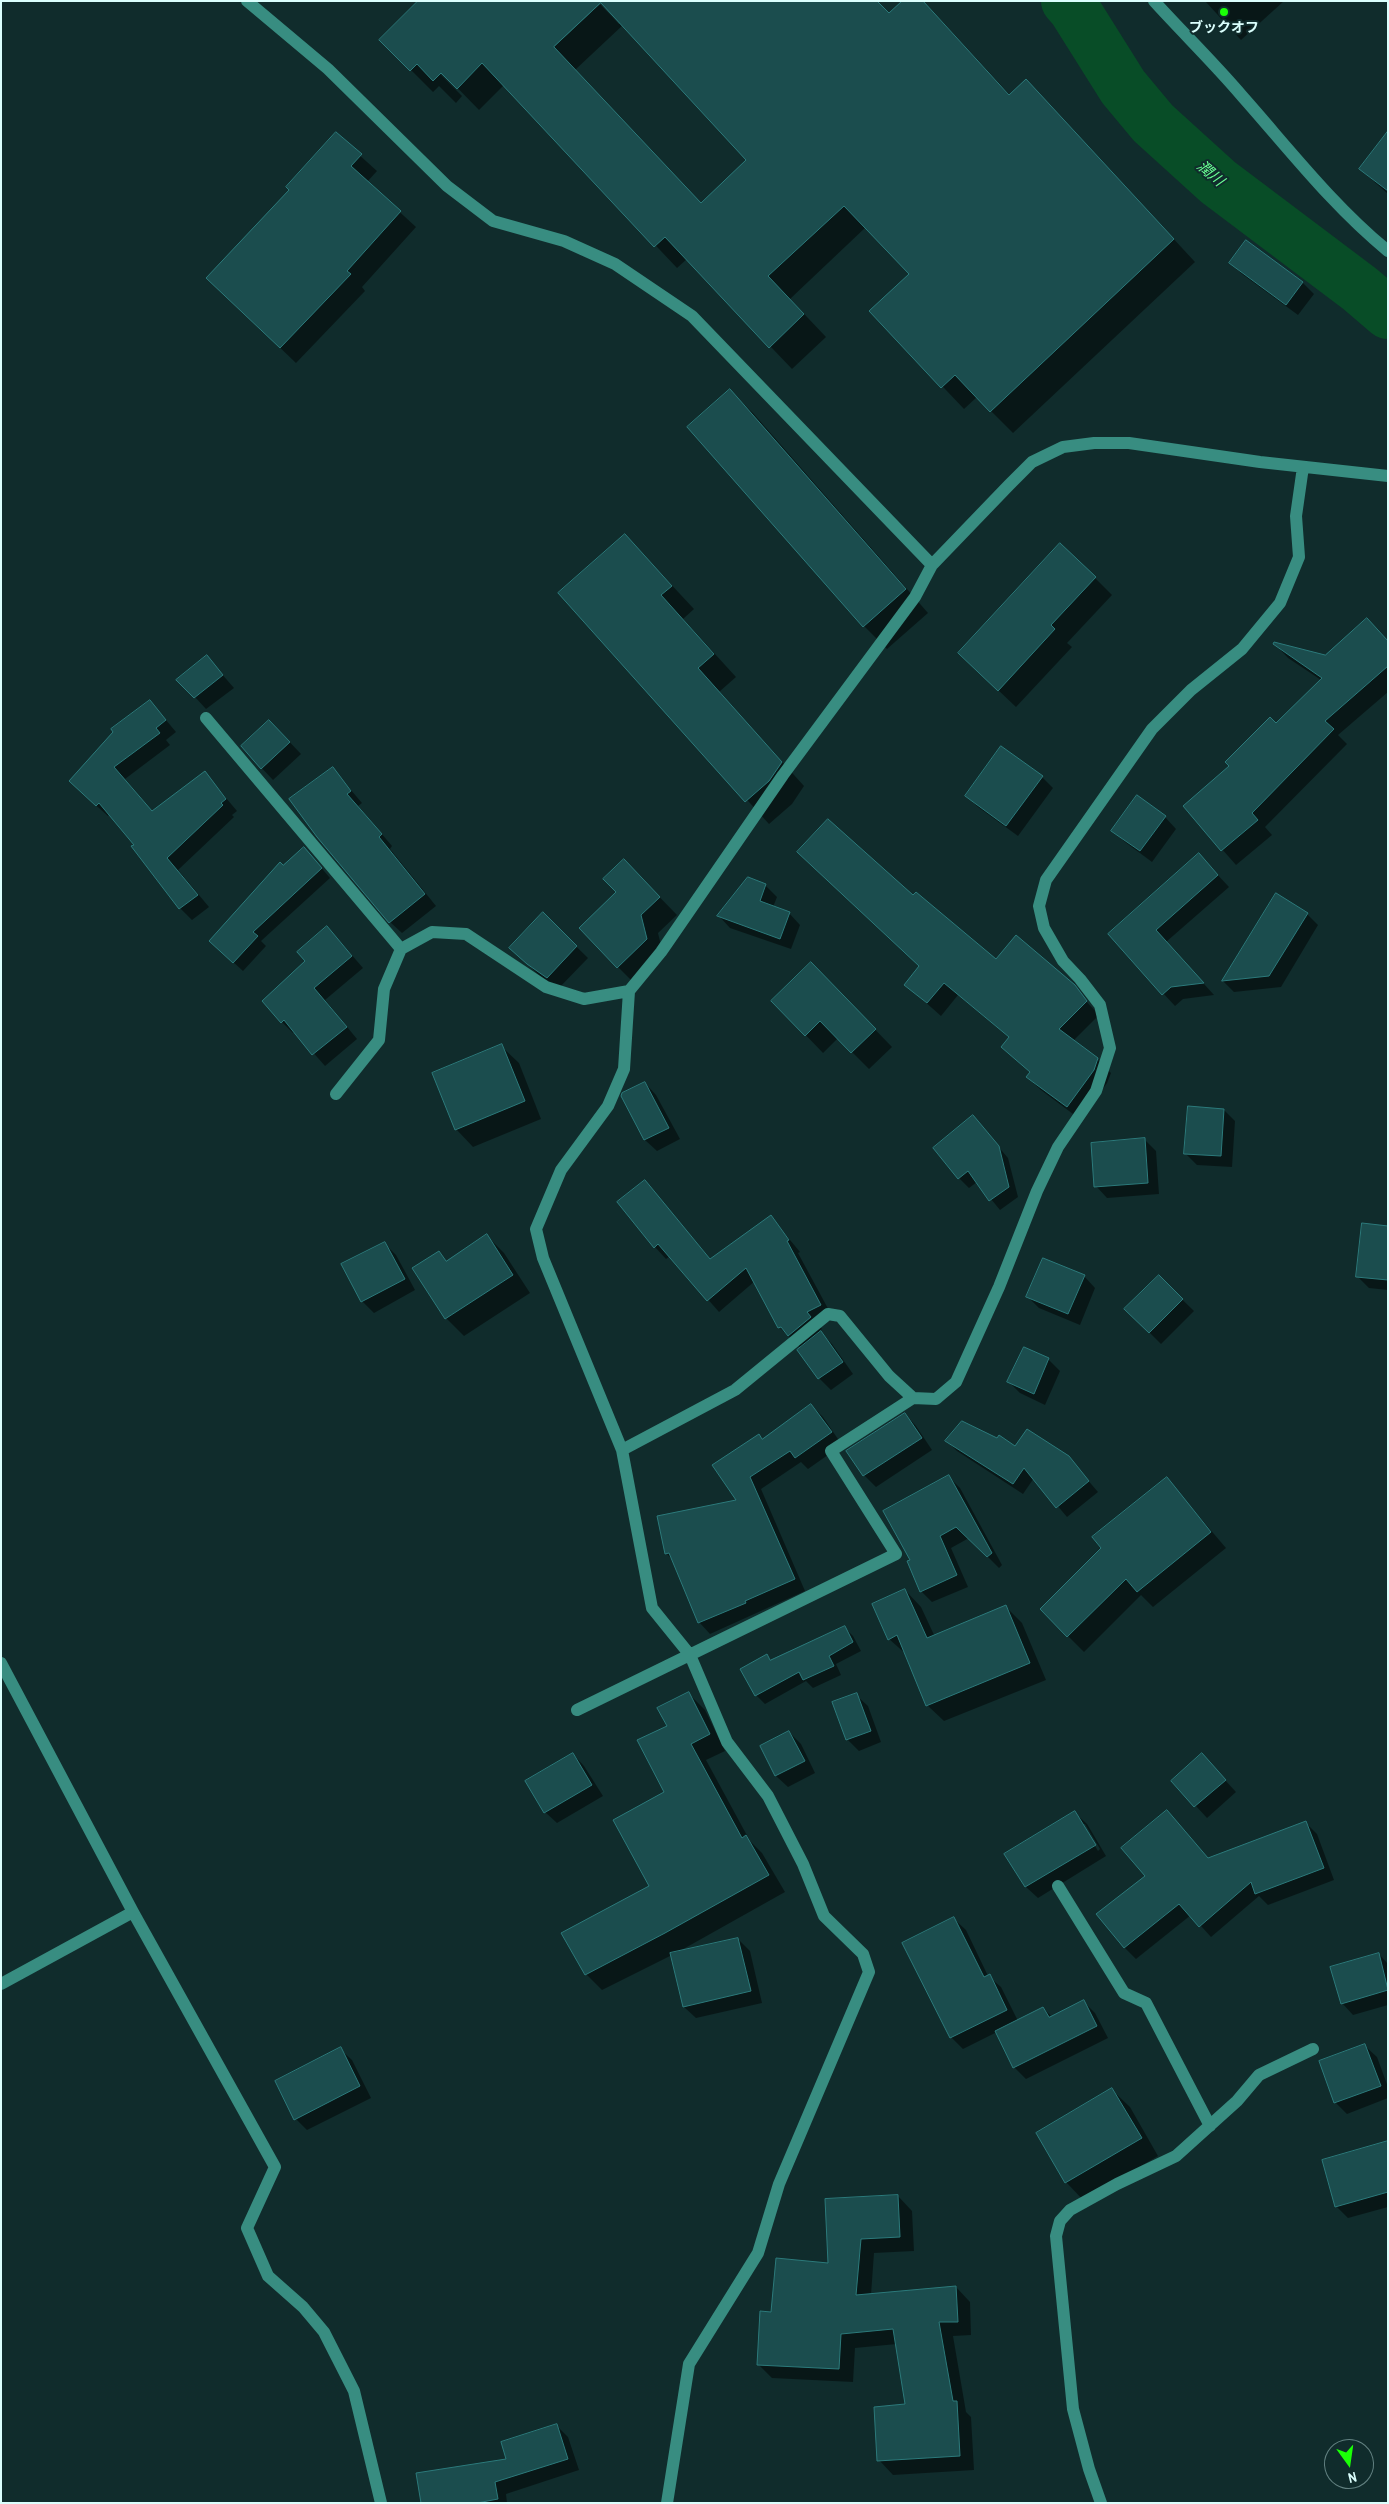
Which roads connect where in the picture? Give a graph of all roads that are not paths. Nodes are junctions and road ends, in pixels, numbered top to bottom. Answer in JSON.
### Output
{"nodes":[{"id":1,"x":248,"y":1,"type":"edge"},
{"id":2,"x":1154,"y":1,"type":"edge"},
{"id":3,"x":1388,"y":251,"type":"edge"},
{"id":4,"x":1303,"y":467,"type":"junction"},
{"id":5,"x":1388,"y":476,"type":"edge"},
{"id":6,"x":932,"y":565,"type":"junction"},
{"id":7,"x":206,"y":718,"type":"dead end"},
{"id":8,"x":401,"y":949,"type":"junction"},
{"id":9,"x":629,"y":990,"type":"junction"},
{"id":10,"x":336,"y":1094,"type":"dead end"},
{"id":11,"x":913,"y":1398,"type":"junction"},
{"id":12,"x":622,"y":1450,"type":"junction"},
{"id":13,"x":690,"y":1656,"type":"junction"},
{"id":14,"x":1,"y":1663,"type":"edge"},
{"id":15,"x":577,"y":1710,"type":"dead end"},
{"id":16,"x":1058,"y":1886,"type":"dead end"},
{"id":17,"x":133,"y":1912,"type":"junction"},
{"id":18,"x":1,"y":1984,"type":"edge"},
{"id":19,"x":1313,"y":2049,"type":"dead end"},
{"id":20,"x":1210,"y":2126,"type":"junction"},
{"id":21,"x":381,"y":2503,"type":"edge"},
{"id":22,"x":667,"y":2503,"type":"edge"},
{"id":23,"x":1101,"y":2503,"type":"edge"}],
"edges":[{"from":1,"to":6,"type":"street"},
{"from":2,"to":3,"type":"street"},
{"from":4,"to":5,"type":"street"},
{"from":4,"to":6,"type":"street"},
{"from":4,"to":11,"type":"street"},
{"from":6,"to":9,"type":"street"},
{"from":7,"to":8,"type":"street"},
{"from":8,"to":9,"type":"street"},
{"from":8,"to":10,"type":"street"},
{"from":9,"to":12,"type":"street"},
{"from":11,"to":12,"type":"street"},
{"from":11,"to":13,"type":"street"},
{"from":12,"to":13,"type":"street"},
{"from":13,"to":15,"type":"street"},
{"from":13,"to":22,"type":"street"},
{"from":14,"to":17,"type":"street"},
{"from":16,"to":20,"type":"street"},
{"from":17,"to":18,"type":"street"},
{"from":17,"to":21,"type":"street"},
{"from":19,"to":20,"type":"street"},
{"from":20,"to":23,"type":"street"}]}
